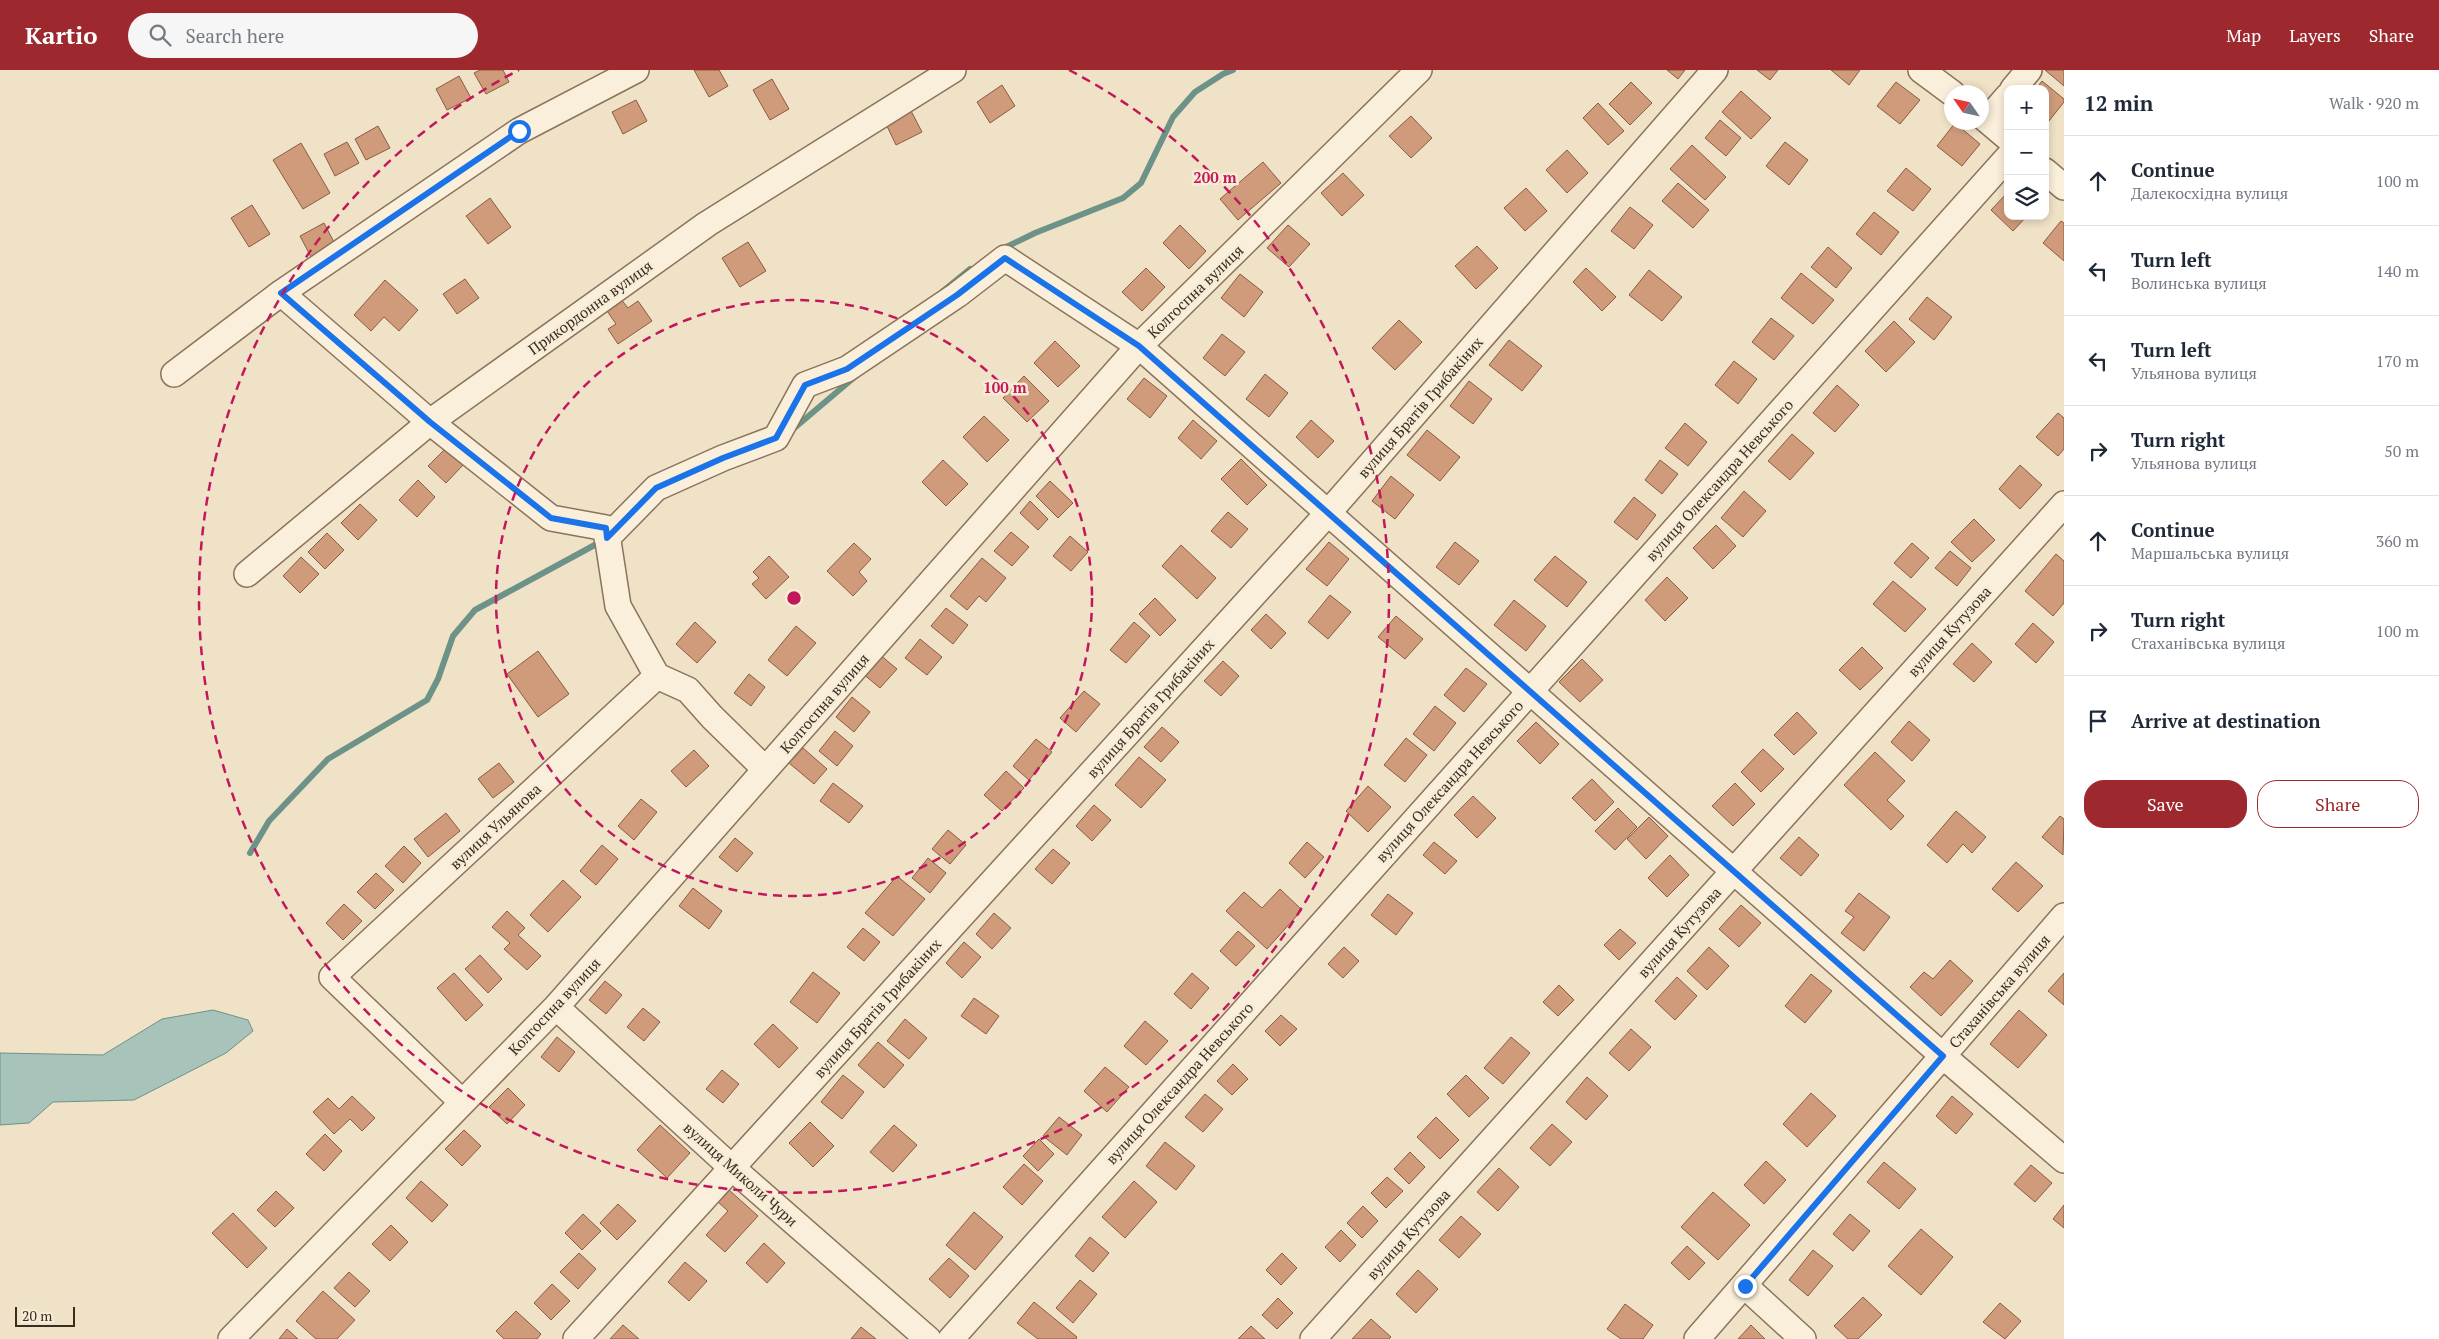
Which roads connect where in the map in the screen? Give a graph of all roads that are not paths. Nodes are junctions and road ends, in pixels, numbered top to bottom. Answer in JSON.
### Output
{"nodes":[{"id":1,"x":636,"y":70,"type":"edge"},
{"id":2,"x":954,"y":70,"type":"edge"},
{"id":3,"x":1419,"y":70,"type":"edge"},
{"id":4,"x":1715,"y":70,"type":"edge"},
{"id":5,"x":1921,"y":70,"type":"edge"},
{"id":6,"x":2029,"y":70,"type":"edge"},
{"id":7,"x":2017,"y":85,"type":"edge"},
{"id":8,"x":1944,"y":87,"type":"edge"},
{"id":9,"x":2004,"y":100,"type":"edge"},
{"id":10,"x":1989,"y":113,"type":"edge"},
{"id":11,"x":1989,"y":122,"type":"edge"},
{"id":12,"x":2004,"y":135,"type":"edge"},
{"id":13,"x":2004,"y":161,"type":"edge"},
{"id":14,"x":2049,"y":174,"type":"edge"},
{"id":15,"x":2064,"y":187,"type":"edge"},
{"id":16,"x":281,"y":293,"type":"junction"},
{"id":17,"x":1139,"y":346,"type":"junction"},
{"id":18,"x":174,"y":374,"type":"dead end"},
{"id":19,"x":430,"y":422,"type":"junction"},
{"id":20,"x":2064,"y":504,"type":"edge"},
{"id":21,"x":1328,"y":513,"type":"junction"},
{"id":22,"x":607,"y":538,"type":"junction"},
{"id":23,"x":248,"y":574,"type":"dead end"},
{"id":24,"x":657,"y":676,"type":"junction"},
{"id":25,"x":1530,"y":690,"type":"junction"},
{"id":26,"x":765,"y":769,"type":"junction"},
{"id":27,"x":1734,"y":871,"type":"junction"},
{"id":28,"x":2064,"y":916,"type":"edge"},
{"id":29,"x":556,"y":1006,"type":"junction"},
{"id":30,"x":1943,"y":1056,"type":"junction"},
{"id":31,"x":462,"y":1102,"type":"junction"},
{"id":32,"x":2064,"y":1160,"type":"edge"},
{"id":33,"x":731,"y":1167,"type":"junction"},
{"id":34,"x":1745,"y":1286,"type":"junction"},
{"id":35,"x":231,"y":1339,"type":"edge"},
{"id":36,"x":576,"y":1339,"type":"edge"},
{"id":37,"x":928,"y":1339,"type":"edge"},
{"id":38,"x":951,"y":1339,"type":"edge"},
{"id":39,"x":1314,"y":1339,"type":"edge"},
{"id":40,"x":1698,"y":1339,"type":"edge"},
{"id":41,"x":1803,"y":1339,"type":"edge"}],
"edges":[{"from":1,"to":16,"type":"street"},
{"from":2,"to":19,"type":"street","name":"Прикордонна вулиця"},
{"from":3,"to":17,"type":"street","name":"Колгоспна вулиця"},
{"from":4,"to":21,"type":"street","name":"вулиця Братів Грибакіних"},
{"from":5,"to":8,"type":"street"},
{"from":6,"to":7,"type":"street"},
{"from":9,"to":10,"type":"street"},
{"from":11,"to":12,"type":"street"},
{"from":13,"to":25,"type":"street","name":"вулиця Олександра Невського"},
{"from":14,"to":15,"type":"street"},
{"from":16,"to":18,"type":"street"},
{"from":16,"to":19,"type":"street"},
{"from":17,"to":21,"type":"street"},
{"from":17,"to":22,"type":"street"},
{"from":17,"to":26,"type":"street","name":"Колгоспна вулиця"},
{"from":19,"to":22,"type":"street"},
{"from":19,"to":23,"type":"street","name":"Прикордонна вулиця"},
{"from":20,"to":27,"type":"street","name":"вулиця Кутузова"},
{"from":21,"to":25,"type":"street"},
{"from":21,"to":33,"type":"street","name":"вулиця Братів Грибакіних"},
{"from":22,"to":24,"type":"street"},
{"from":24,"to":26,"type":"street"},
{"from":24,"to":31,"type":"street","name":"вулиця Ульянова"},
{"from":25,"to":27,"type":"street"},
{"from":25,"to":38,"type":"street","name":"вулиця Олександра Невського"},
{"from":26,"to":29,"type":"street","name":"Колгоспна вулиця"},
{"from":27,"to":30,"type":"street"},
{"from":27,"to":39,"type":"street","name":"вулиця Кутузова"},
{"from":28,"to":30,"type":"street","name":"Стаханівська вулиця"},
{"from":29,"to":31,"type":"street","name":"Колгоспна вулиця"},
{"from":29,"to":33,"type":"street","name":"вулиця Миколи Чури"},
{"from":30,"to":32,"type":"street"},
{"from":30,"to":34,"type":"street","name":"Стаханівська вулиця"},
{"from":31,"to":35,"type":"street","name":"Колгоспна вулиця"},
{"from":33,"to":36,"type":"street","name":"вулиця Братів Грибакіних"},
{"from":33,"to":37,"type":"street","name":"вулиця Миколи Чури"},
{"from":34,"to":40,"type":"street","name":"Стаханівська вулиця"},
{"from":34,"to":41,"type":"street"}]}
